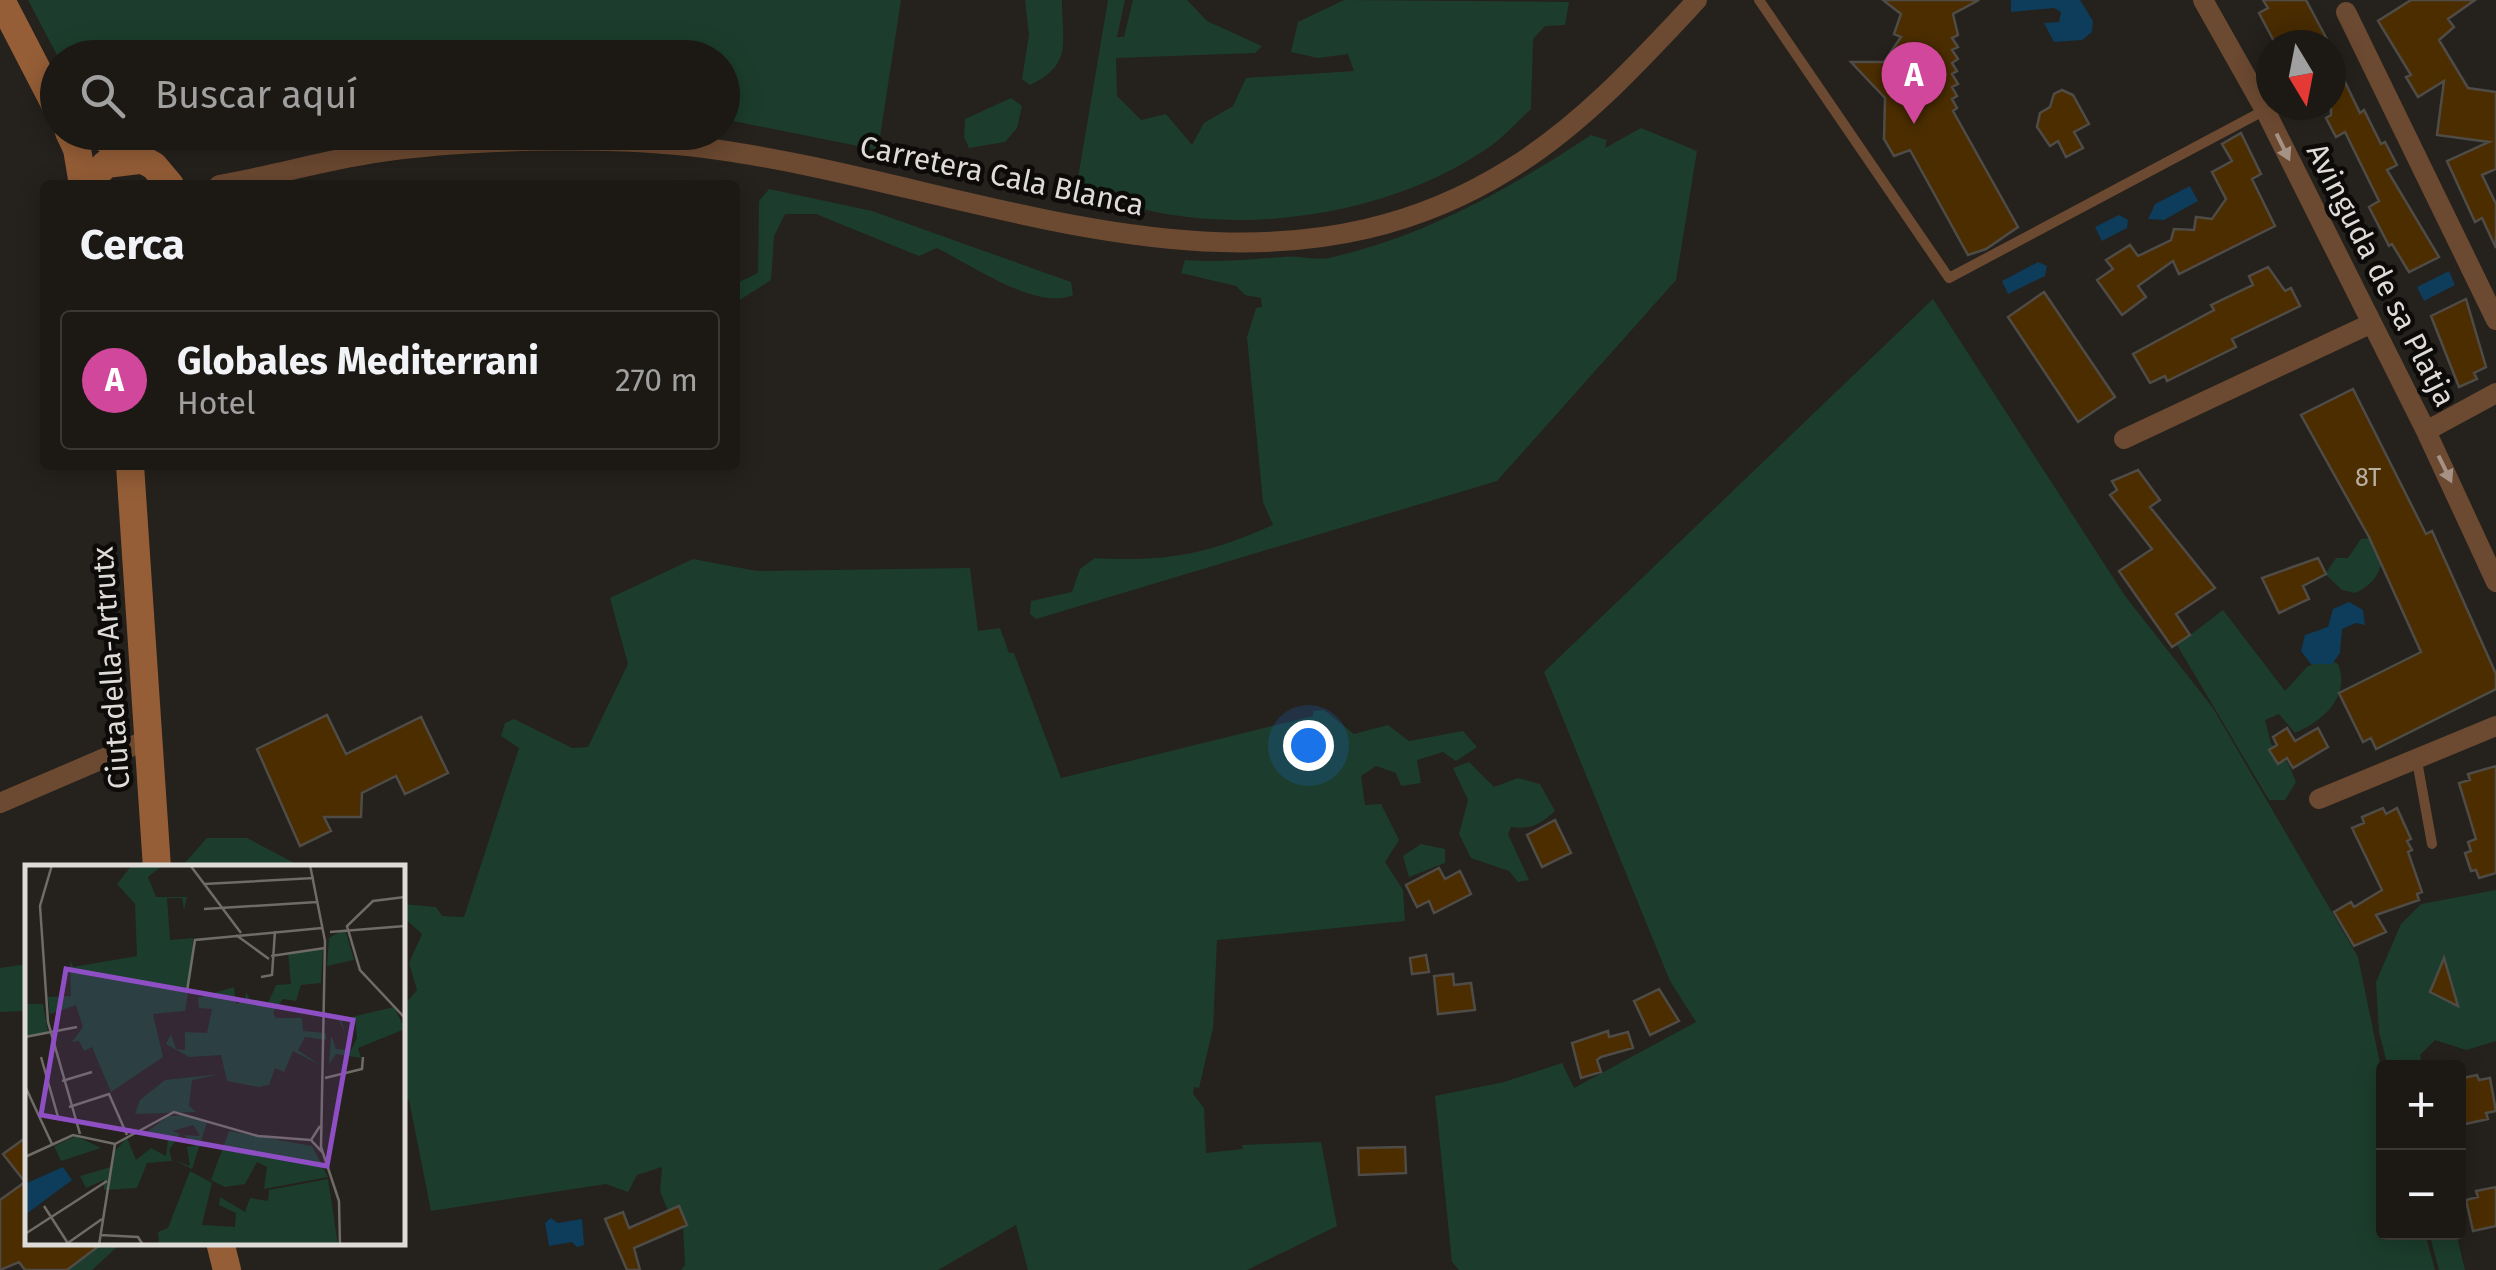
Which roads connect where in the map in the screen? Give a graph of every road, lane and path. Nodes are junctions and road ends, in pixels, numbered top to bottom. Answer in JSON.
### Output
{"nodes":[{"id":1,"x":1,"y":0,"type":"edge"},
{"id":2,"x":1697,"y":0,"type":"edge"},
{"id":3,"x":1758,"y":0,"type":"edge"},
{"id":4,"x":2203,"y":0,"type":"edge"},
{"id":5,"x":2346,"y":12,"type":"dead end"},
{"id":6,"x":40,"y":73,"type":"edge"},
{"id":7,"x":2256,"y":96,"type":"edge"},
{"id":8,"x":2256,"y":114,"type":"edge"},
{"id":9,"x":2269,"y":120,"type":"edge"},
{"id":10,"x":77,"y":150,"type":"edge"},
{"id":11,"x":123,"y":150,"type":"edge"},
{"id":12,"x":404,"y":150,"type":"edge"},
{"id":13,"x":714,"y":150,"type":"edge"},
{"id":14,"x":139,"y":160,"type":"junction"},
{"id":15,"x":83,"y":180,"type":"edge"},
{"id":16,"x":89,"y":180,"type":"edge"},
{"id":17,"x":166,"y":180,"type":"edge"},
{"id":18,"x":245,"y":180,"type":"edge"},
{"id":19,"x":2496,"y":320,"type":"edge"},
{"id":20,"x":2370,"y":324,"type":"junction"},
{"id":21,"x":2496,"y":393,"type":"edge"},
{"id":22,"x":2426,"y":431,"type":"junction"},
{"id":23,"x":2124,"y":439,"type":"dead end"},
{"id":24,"x":130,"y":470,"type":"edge"},
{"id":25,"x":2496,"y":582,"type":"edge"},
{"id":26,"x":2496,"y":726,"type":"edge"},
{"id":27,"x":149,"y":739,"type":"junction"},
{"id":28,"x":2417,"y":761,"type":"junction"},
{"id":29,"x":2319,"y":799,"type":"dead end"},
{"id":30,"x":0,"y":803,"type":"edge"},
{"id":31,"x":2432,"y":844,"type":"dead end"},
{"id":32,"x":157,"y":865,"type":"edge"},
{"id":33,"x":221,"y":1245,"type":"edge"},
{"id":34,"x":227,"y":1270,"type":"edge"}],
"edges":[{"from":1,"to":6,"type":"main road"},
{"from":2,"to":13,"type":"street","name":"Carretera Cala Blanca"},
{"from":3,"to":8,"type":"lane"},
{"from":4,"to":7,"type":"street","name":"Avinguda de sa Platja"},
{"from":5,"to":19,"type":"street"},
{"from":9,"to":20,"type":"street","name":"Avinguda de sa Platja","one_way":true},
{"from":10,"to":15,"type":"main road"},
{"from":11,"to":14,"type":"main road"},
{"from":12,"to":18,"type":"street","name":"Carretera Cala Blanca"},
{"from":14,"to":16,"type":"main road"},
{"from":14,"to":17,"type":"main road"},
{"from":20,"to":22,"type":"street","name":"Avinguda de sa Platja"},
{"from":20,"to":23,"type":"street"},
{"from":21,"to":22,"type":"street"},
{"from":22,"to":25,"type":"street","name":"Avinguda de sa Platja","one_way":true},
{"from":24,"to":27,"type":"main road","name":"Ciutadella-Artrutx"},
{"from":26,"to":28,"type":"street"},
{"from":27,"to":30,"type":"street"},
{"from":27,"to":32,"type":"main road","name":"Ciutadella-Artrutx"},
{"from":28,"to":29,"type":"street"},
{"from":28,"to":31,"type":"lane"},
{"from":33,"to":34,"type":"main road"}]}
